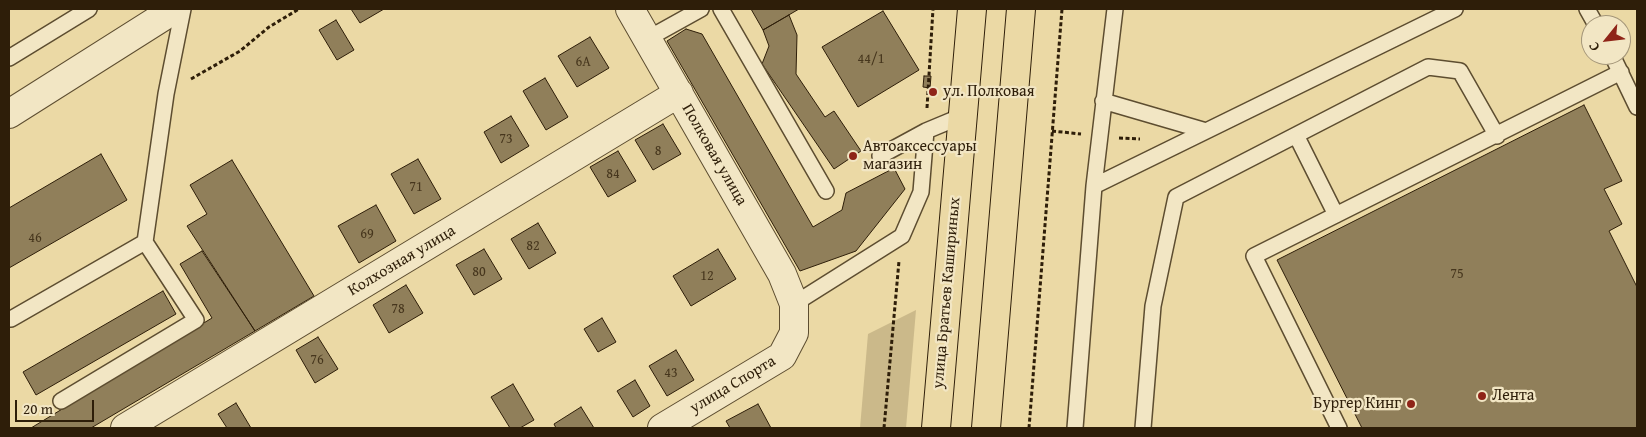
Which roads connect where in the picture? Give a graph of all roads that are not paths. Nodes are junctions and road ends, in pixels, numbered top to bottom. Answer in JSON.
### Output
{"nodes":[{"id":1,"x":89,"y":9,"type":"edge"},
{"id":2,"x":175,"y":9,"type":"edge"},
{"id":3,"x":183,"y":9,"type":"edge"},
{"id":4,"x":630,"y":9,"type":"edge"},
{"id":5,"x":701,"y":9,"type":"edge"},
{"id":6,"x":721,"y":9,"type":"edge"},
{"id":7,"x":972,"y":9,"type":"edge"},
{"id":8,"x":1021,"y":9,"type":"edge"},
{"id":9,"x":1115,"y":9,"type":"edge"},
{"id":10,"x":1455,"y":9,"type":"edge"},
{"id":11,"x":147,"y":16,"type":"edge"},
{"id":12,"x":648,"y":39,"type":"junction"},
{"id":13,"x":9,"y":58,"type":"edge"},
{"id":14,"x":1617,"y":65,"type":"edge"},
{"id":15,"x":1621,"y":72,"type":"junction"},
{"id":16,"x":678,"y":93,"type":"junction"},
{"id":17,"x":1103,"y":100,"type":"junction"},
{"id":18,"x":1637,"y":107,"type":"edge"},
{"id":19,"x":9,"y":114,"type":"edge"},
{"id":20,"x":962,"y":116,"type":"junction"},
{"id":21,"x":926,"y":131,"type":"junction"},
{"id":22,"x":1206,"y":131,"type":"junction"},
{"id":23,"x":1296,"y":135,"type":"junction"},
{"id":24,"x":1497,"y":136,"type":"junction"},
{"id":25,"x":880,"y":156,"type":"dead end"},
{"id":26,"x":1094,"y":186,"type":"junction"},
{"id":27,"x":826,"y":191,"type":"dead end"},
{"id":28,"x":1336,"y":215,"type":"junction"},
{"id":29,"x":145,"y":242,"type":"junction"},
{"id":30,"x":794,"y":304,"type":"junction"},
{"id":31,"x":11,"y":319,"type":"dead end"},
{"id":32,"x":61,"y":401,"type":"dead end"},
{"id":33,"x":125,"y":428,"type":"edge"},
{"id":34,"x":662,"y":428,"type":"edge"},
{"id":35,"x":936,"y":428,"type":"edge"},
{"id":36,"x":986,"y":428,"type":"edge"},
{"id":37,"x":1075,"y":428,"type":"edge"},
{"id":38,"x":1143,"y":428,"type":"edge"},
{"id":39,"x":1339,"y":428,"type":"edge"}],
"edges":[{"from":1,"to":13,"type":"lane"},
{"from":2,"to":11,"type":"street"},
{"from":3,"to":29,"type":"lane"},
{"from":4,"to":12,"type":"street","name":"Полковая улица"},
{"from":5,"to":12,"type":"lane"},
{"from":6,"to":27,"type":"lane"},
{"from":7,"to":20,"type":"main road","name":"улица Братьев Кашириных"},
{"from":8,"to":36,"type":"main road"},
{"from":9,"to":17,"type":"lane"},
{"from":10,"to":22,"type":"lane"},
{"from":11,"to":19,"type":"street"},
{"from":12,"to":16,"type":"street","name":"Полковая улица"},
{"from":14,"to":15,"type":"lane"},
{"from":15,"to":18,"type":"lane"},
{"from":15,"to":24,"type":"lane"},
{"from":16,"to":30,"type":"street","name":"Полковая улица"},
{"from":16,"to":33,"type":"street","name":"Колхозная улица"},
{"from":17,"to":22,"type":"lane"},
{"from":17,"to":26,"type":"lane"},
{"from":20,"to":21,"type":"lane"},
{"from":20,"to":35,"type":"main road","name":"улица Братьев Кашириных"},
{"from":21,"to":25,"type":"lane"},
{"from":21,"to":30,"type":"lane"},
{"from":22,"to":26,"type":"lane"},
{"from":23,"to":24,"type":"lane"},
{"from":23,"to":28,"type":"lane"},
{"from":23,"to":38,"type":"lane"},
{"from":24,"to":28,"type":"lane"},
{"from":26,"to":37,"type":"lane"},
{"from":28,"to":39,"type":"lane"},
{"from":29,"to":31,"type":"lane"},
{"from":29,"to":32,"type":"lane"},
{"from":30,"to":34,"type":"street","name":"улица Спорта"}]}
